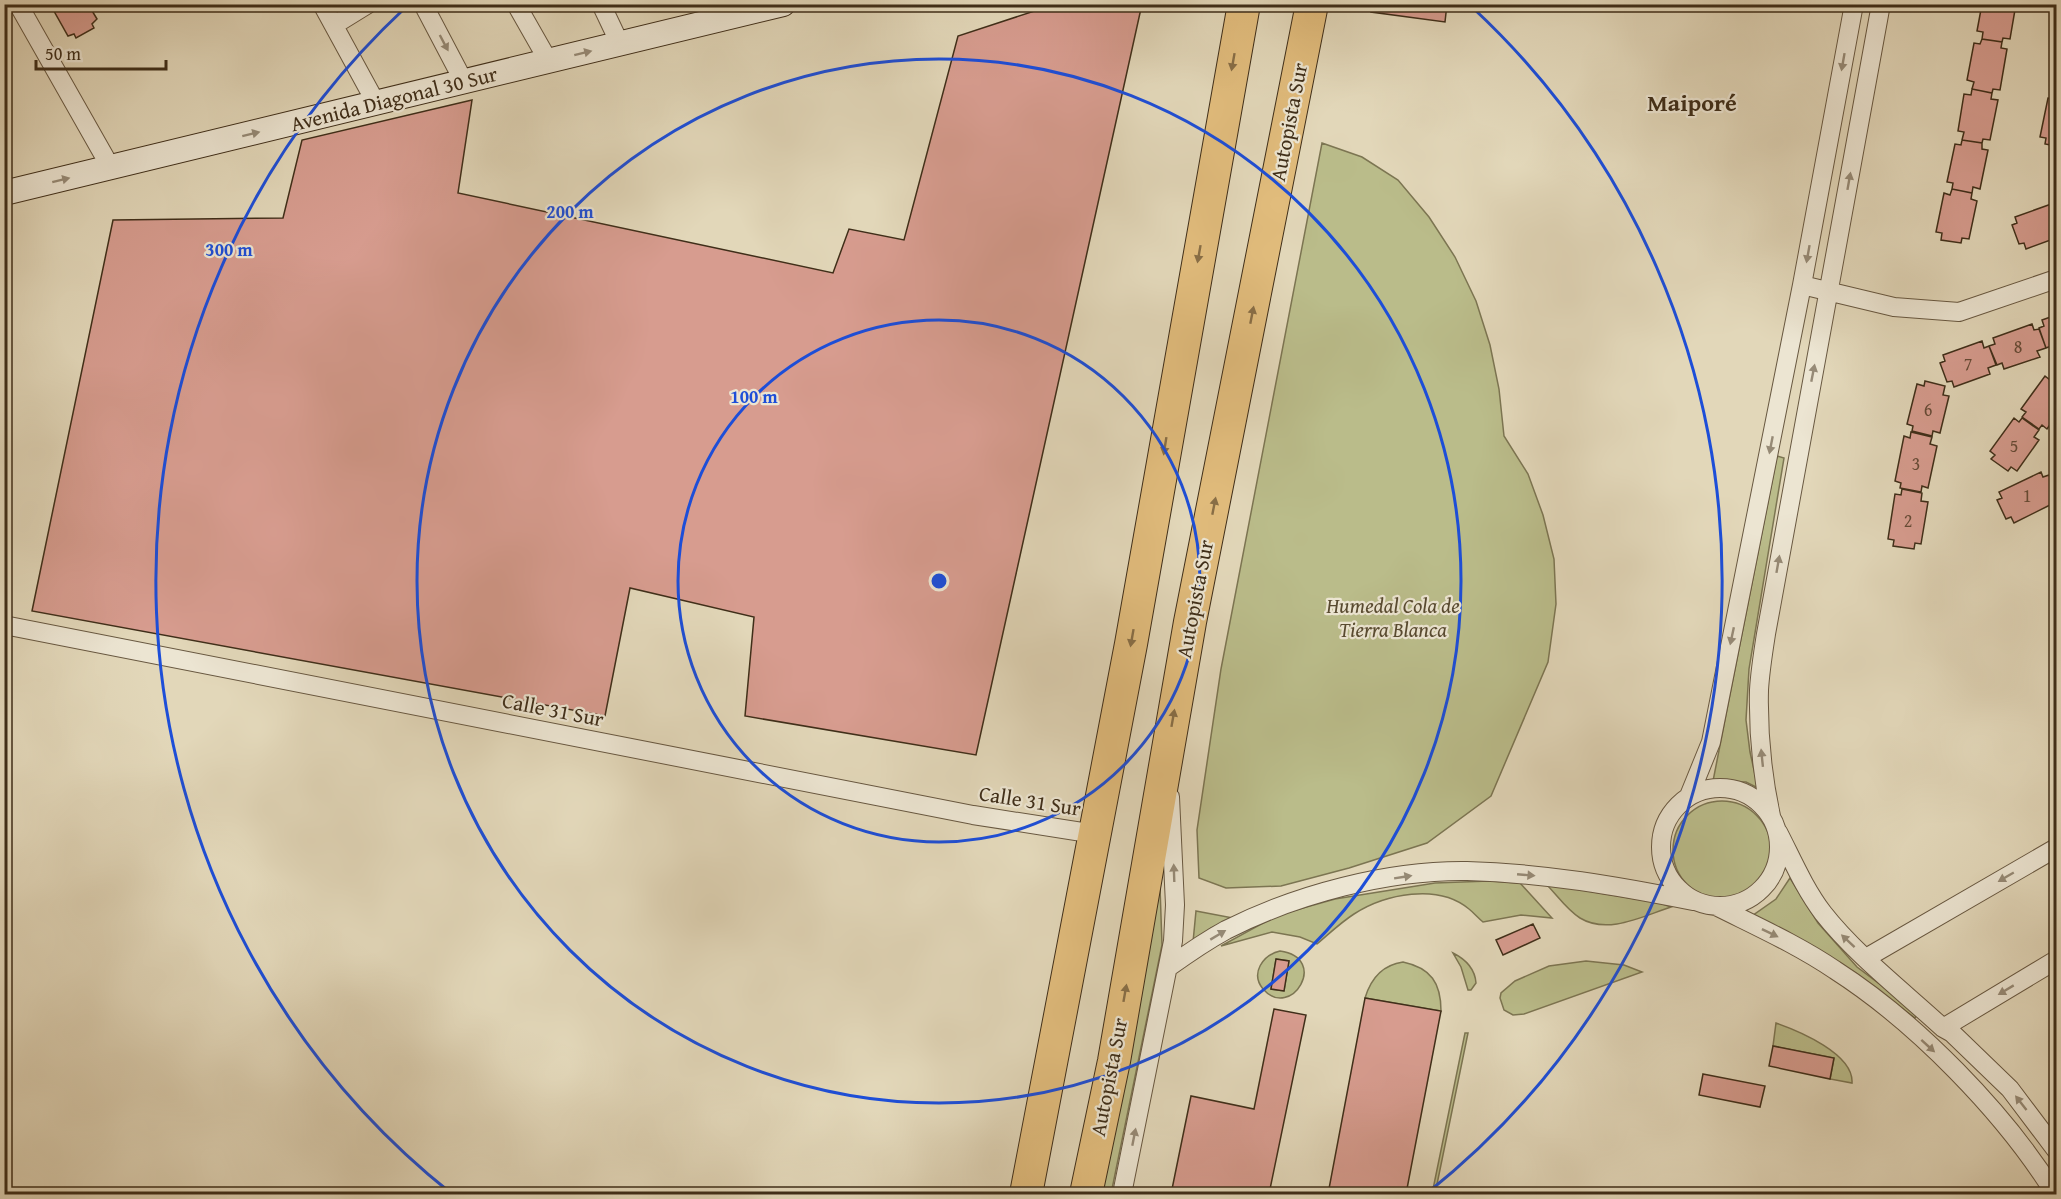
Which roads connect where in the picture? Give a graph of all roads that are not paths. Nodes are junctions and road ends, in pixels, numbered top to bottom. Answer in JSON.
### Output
{"nodes":[{"id":1,"x":18,"y":4,"type":"edge"},
{"id":2,"x":322,"y":4,"type":"edge"},
{"id":3,"x":368,"y":4,"type":"edge"},
{"id":4,"x":423,"y":4,"type":"edge"},
{"id":5,"x":516,"y":4,"type":"edge"},
{"id":6,"x":601,"y":4,"type":"edge"},
{"id":7,"x":783,"y":4,"type":"edge"},
{"id":8,"x":1244,"y":4,"type":"edge"},
{"id":9,"x":1312,"y":4,"type":"edge"},
{"id":10,"x":1854,"y":4,"type":"edge"},
{"id":11,"x":1881,"y":4,"type":"edge"},
{"id":12,"x":723,"y":11,"type":"edge"},
{"id":13,"x":334,"y":25,"type":"junction"},
{"id":14,"x":620,"y":44,"type":"junction"},
{"id":15,"x":549,"y":62,"type":"junction"},
{"id":16,"x":464,"y":82,"type":"junction"},
{"id":17,"x":376,"y":103,"type":"junction"},
{"id":18,"x":111,"y":168,"type":"junction"},
{"id":19,"x":4,"y":194,"type":"edge"},
{"id":20,"x":2056,"y":279,"type":"edge"},
{"id":21,"x":1802,"y":285,"type":"junction"},
{"id":22,"x":1828,"y":292,"type":"junction"},
{"id":23,"x":4,"y":625,"type":"edge"},
{"id":24,"x":1168,"y":750,"type":"junction"},
{"id":25,"x":1689,"y":796,"type":"junction"},
{"id":26,"x":1774,"y":824,"type":"junction"},
{"id":27,"x":1095,"y":834,"type":"junction"},
{"id":28,"x":2056,"y":848,"type":"edge"},
{"id":29,"x":1693,"y":901,"type":"junction"},
{"id":30,"x":1718,"y":907,"type":"junction"},
{"id":31,"x":1866,"y":958,"type":"junction"},
{"id":32,"x":2056,"y":960,"type":"edge"},
{"id":33,"x":1169,"y":967,"type":"junction"},
{"id":34,"x":1943,"y":1028,"type":"junction"},
{"id":35,"x":2056,"y":1150,"type":"edge"},
{"id":36,"x":1026,"y":1194,"type":"edge"},
{"id":37,"x":1086,"y":1194,"type":"edge"},
{"id":38,"x":1122,"y":1194,"type":"edge"},
{"id":39,"x":2055,"y":1194,"type":"edge"}],
"edges":[{"from":1,"to":18,"type":"street"},
{"from":2,"to":13,"type":"street"},
{"from":3,"to":13,"type":"street"},
{"from":4,"to":16,"type":"street","one_way":true},
{"from":5,"to":15,"type":"street"},
{"from":6,"to":14,"type":"street"},
{"from":7,"to":12,"type":"street","name":"Avenida Diagonal 30 Sur"},
{"from":8,"to":27,"type":"highway","one_way":true},
{"from":24,"to":9,"type":"highway","name":"Autopista Sur","one_way":true},
{"from":10,"to":21,"type":"street","one_way":true},
{"from":22,"to":11,"type":"street","one_way":true},
{"from":12,"to":14,"type":"street","name":"Avenida Diagonal 30 Sur"},
{"from":13,"to":17,"type":"street"},
{"from":15,"to":14,"type":"street","name":"Avenida Diagonal 30 Sur","one_way":true},
{"from":15,"to":16,"type":"street","name":"Avenida Diagonal 30 Sur"},
{"from":16,"to":17,"type":"street","name":"Avenida Diagonal 30 Sur"},
{"from":18,"to":17,"type":"street","name":"Avenida Diagonal 30 Sur","one_way":true},
{"from":19,"to":18,"type":"street","name":"Avenida Diagonal 30 Sur","one_way":true},
{"from":20,"to":22,"type":"street"},
{"from":21,"to":22,"type":"street"},
{"from":21,"to":25,"type":"street","one_way":true},
{"from":26,"to":22,"type":"street","one_way":true},
{"from":23,"to":27,"type":"street","name":"Calle 31 Sur"},
{"from":33,"to":24,"type":"street","one_way":true},
{"from":37,"to":24,"type":"highway","name":"Autopista Sur","one_way":true},
{"from":25,"to":26,"type":"street"},
{"from":25,"to":29,"type":"street"},
{"from":26,"to":30,"type":"street"},
{"from":31,"to":26,"type":"street","one_way":true},
{"from":27,"to":36,"type":"highway"},
{"from":28,"to":31,"type":"street","one_way":true},
{"from":29,"to":30,"type":"street"},
{"from":33,"to":29,"type":"street","one_way":true},
{"from":30,"to":39,"type":"street","one_way":true},
{"from":31,"to":34,"type":"street"},
{"from":32,"to":34,"type":"street","one_way":true},
{"from":38,"to":33,"type":"street","one_way":true},
{"from":35,"to":34,"type":"street","one_way":true}]}
